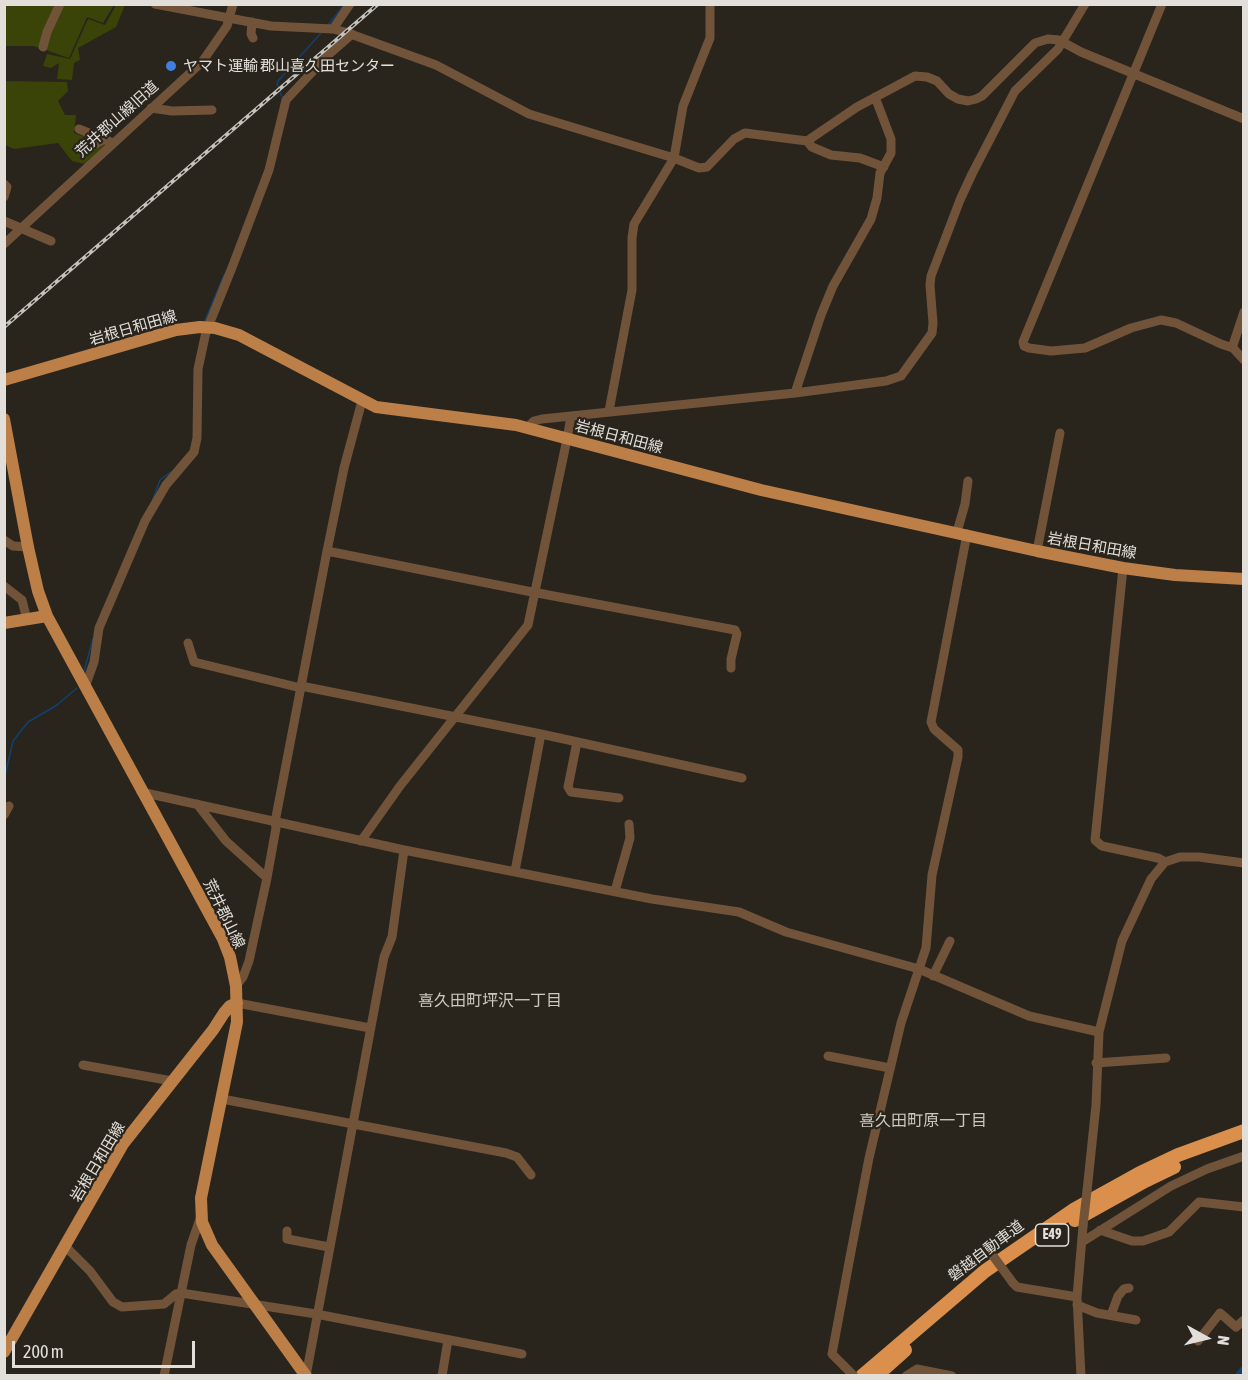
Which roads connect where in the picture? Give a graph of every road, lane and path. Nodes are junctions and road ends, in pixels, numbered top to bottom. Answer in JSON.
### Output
{"nodes":[{"id":1,"x":60,"y":4,"type":"edge"},
{"id":2,"x":154,"y":4,"type":"edge"},
{"id":3,"x":233,"y":4,"type":"edge"},
{"id":4,"x":350,"y":4,"type":"edge"},
{"id":5,"x":710,"y":4,"type":"edge"},
{"id":6,"x":1085,"y":4,"type":"edge"},
{"id":7,"x":1162,"y":4,"type":"edge"},
{"id":8,"x":230,"y":18,"type":"junction"},
{"id":9,"x":252,"y":22,"type":"junction"},
{"id":10,"x":333,"y":29,"type":"junction"},
{"id":11,"x":352,"y":34,"type":"junction"},
{"id":12,"x":253,"y":38,"type":"dead end"},
{"id":13,"x":1063,"y":42,"type":"junction"},
{"id":14,"x":43,"y":47,"type":"dead end"},
{"id":15,"x":1133,"y":73,"type":"junction"},
{"id":16,"x":876,"y":97,"type":"junction"},
{"id":17,"x":151,"y":108,"type":"junction"},
{"id":18,"x":212,"y":110,"type":"dead end"},
{"id":19,"x":1244,"y":119,"type":"edge"},
{"id":20,"x":78,"y":129,"type":"dead end"},
{"id":21,"x":104,"y":139,"type":"junction"},
{"id":22,"x":807,"y":141,"type":"junction"},
{"id":23,"x":113,"y":143,"type":"junction"},
{"id":24,"x":85,"y":150,"type":"dead end"},
{"id":25,"x":674,"y":158,"type":"junction"},
{"id":26,"x":884,"y":167,"type":"junction"},
{"id":27,"x":4,"y":184,"type":"edge"},
{"id":28,"x":4,"y":197,"type":"edge"},
{"id":29,"x":4,"y":221,"type":"edge"},
{"id":30,"x":21,"y":228,"type":"junction"},
{"id":31,"x":51,"y":241,"type":"dead end"},
{"id":32,"x":4,"y":244,"type":"edge"},
{"id":33,"x":1244,"y":312,"type":"edge"},
{"id":34,"x":208,"y":328,"type":"junction"},
{"id":35,"x":1233,"y":348,"type":"junction"},
{"id":36,"x":1244,"y":360,"type":"edge"},
{"id":37,"x":4,"y":380,"type":"edge"},
{"id":38,"x":795,"y":393,"type":"junction"},
{"id":39,"x":362,"y":401,"type":"junction"},
{"id":40,"x":609,"y":411,"type":"junction"},
{"id":41,"x":570,"y":416,"type":"junction"},
{"id":42,"x":4,"y":419,"type":"edge"},
{"id":43,"x":528,"y":428,"type":"junction"},
{"id":44,"x":1060,"y":433,"type":"dead end"},
{"id":45,"x":567,"y":439,"type":"junction"},
{"id":46,"x":968,"y":481,"type":"dead end"},
{"id":47,"x":962,"y":533,"type":"junction"},
{"id":48,"x":4,"y":540,"type":"edge"},
{"id":49,"x":28,"y":547,"type":"junction"},
{"id":50,"x":327,"y":550,"type":"junction"},
{"id":51,"x":1037,"y":551,"type":"junction"},
{"id":52,"x":1123,"y":567,"type":"junction"},
{"id":53,"x":1244,"y":579,"type":"edge"},
{"id":54,"x":4,"y":586,"type":"edge"},
{"id":55,"x":536,"y":593,"type":"junction"},
{"id":56,"x":47,"y":616,"type":"junction"},
{"id":57,"x":27,"y":620,"type":"junction"},
{"id":58,"x":4,"y":623,"type":"edge"},
{"id":59,"x":188,"y":643,"type":"dead end"},
{"id":60,"x":731,"y":668,"type":"dead end"},
{"id":61,"x":301,"y":687,"type":"junction"},
{"id":62,"x":84,"y":688,"type":"junction"},
{"id":63,"x":455,"y":717,"type":"junction"},
{"id":64,"x":541,"y":734,"type":"junction"},
{"id":65,"x":577,"y":742,"type":"junction"},
{"id":66,"x":742,"y":778,"type":"dead end"},
{"id":67,"x":141,"y":792,"type":"junction"},
{"id":68,"x":619,"y":798,"type":"dead end"},
{"id":69,"x":197,"y":804,"type":"junction"},
{"id":70,"x":275,"y":822,"type":"junction"},
{"id":71,"x":629,"y":824,"type":"dead end"},
{"id":72,"x":361,"y":841,"type":"junction"},
{"id":73,"x":404,"y":850,"type":"junction"},
{"id":74,"x":1165,"y":862,"type":"junction"},
{"id":75,"x":1244,"y":863,"type":"edge"},
{"id":76,"x":515,"y":871,"type":"junction"},
{"id":77,"x":267,"y":878,"type":"junction"},
{"id":78,"x":615,"y":891,"type":"junction"},
{"id":79,"x":950,"y":941,"type":"dead end"},
{"id":80,"x":919,"y":969,"type":"junction"},
{"id":81,"x":933,"y":976,"type":"junction"},
{"id":82,"x":236,"y":987,"type":"junction"},
{"id":83,"x":237,"y":1003,"type":"junction"},
{"id":84,"x":370,"y":1028,"type":"junction"},
{"id":85,"x":1099,"y":1032,"type":"junction"},
{"id":86,"x":828,"y":1056,"type":"dead end"},
{"id":87,"x":1166,"y":1058,"type":"dead end"},
{"id":88,"x":1096,"y":1063,"type":"junction"},
{"id":89,"x":83,"y":1065,"type":"dead end"},
{"id":90,"x":890,"y":1068,"type":"junction"},
{"id":91,"x":172,"y":1081,"type":"junction"},
{"id":92,"x":222,"y":1099,"type":"junction"},
{"id":93,"x":353,"y":1125,"type":"junction"},
{"id":94,"x":1244,"y":1131,"type":"edge"},
{"id":95,"x":1244,"y":1140,"type":"edge"},
{"id":96,"x":1244,"y":1156,"type":"edge"},
{"id":97,"x":531,"y":1175,"type":"dead end"},
{"id":98,"x":1244,"y":1207,"type":"edge"},
{"id":99,"x":201,"y":1216,"type":"junction"},
{"id":100,"x":1100,"y":1230,"type":"junction"},
{"id":101,"x":287,"y":1231,"type":"dead end"},
{"id":102,"x":1082,"y":1242,"type":"junction"},
{"id":103,"x":66,"y":1247,"type":"junction"},
{"id":104,"x":329,"y":1247,"type":"junction"},
{"id":105,"x":987,"y":1248,"type":"dead end"},
{"id":106,"x":1129,"y":1288,"type":"dead end"},
{"id":107,"x":181,"y":1293,"type":"junction"},
{"id":108,"x":1077,"y":1301,"type":"junction"},
{"id":109,"x":254,"y":1304,"type":"junction"},
{"id":110,"x":316,"y":1314,"type":"junction"},
{"id":111,"x":1111,"y":1316,"type":"junction"},
{"id":112,"x":1136,"y":1320,"type":"dead end"},
{"id":113,"x":1244,"y":1320,"type":"edge"},
{"id":114,"x":918,"y":1327,"type":"junction"},
{"id":115,"x":448,"y":1340,"type":"junction"},
{"id":116,"x":1198,"y":1341,"type":"dead end"},
{"id":117,"x":4,"y":1352,"type":"edge"},
{"id":118,"x":522,"y":1354,"type":"dead end"},
{"id":119,"x":850,"y":1372,"type":"edge"},
{"id":120,"x":879,"y":1373,"type":"edge"},
{"id":121,"x":306,"y":1375,"type":"edge"},
{"id":122,"x":164,"y":1376,"type":"edge"},
{"id":123,"x":442,"y":1376,"type":"edge"},
{"id":124,"x":862,"y":1376,"type":"edge"},
{"id":125,"x":906,"y":1376,"type":"edge"},
{"id":126,"x":952,"y":1376,"type":"edge"},
{"id":127,"x":1081,"y":1376,"type":"edge"}],
"edges":[{"from":1,"to":14,"type":"street"},
{"from":2,"to":8,"type":"street"},
{"from":3,"to":8,"type":"street","name":"荒井郡山線旧道"},
{"from":4,"to":10,"type":"street"},
{"from":5,"to":25,"type":"street"},
{"from":6,"to":13,"type":"street"},
{"from":7,"to":15,"type":"street"},
{"from":8,"to":9,"type":"street"},
{"from":8,"to":17,"type":"street","name":"荒井郡山線旧道"},
{"from":9,"to":10,"type":"street"},
{"from":9,"to":12,"type":"street"},
{"from":10,"to":11,"type":"street"},
{"from":11,"to":25,"type":"street"},
{"from":11,"to":34,"type":"street"},
{"from":13,"to":15,"type":"street"},
{"from":13,"to":16,"type":"street"},
{"from":13,"to":38,"type":"street"},
{"from":15,"to":19,"type":"street"},
{"from":15,"to":35,"type":"street"},
{"from":16,"to":22,"type":"street"},
{"from":16,"to":26,"type":"street"},
{"from":17,"to":18,"type":"street"},
{"from":17,"to":23,"type":"street","name":"荒井郡山線旧道"},
{"from":20,"to":21,"type":"street"},
{"from":21,"to":23,"type":"street"},
{"from":21,"to":24,"type":"street"},
{"from":22,"to":25,"type":"street"},
{"from":22,"to":26,"type":"street"},
{"from":23,"to":30,"type":"street","name":"荒井郡山線旧道"},
{"from":25,"to":40,"type":"street"},
{"from":26,"to":38,"type":"street"},
{"from":27,"to":28,"type":"street"},
{"from":29,"to":30,"type":"street"},
{"from":30,"to":31,"type":"street"},
{"from":30,"to":32,"type":"street","name":"荒井郡山線旧道"},
{"from":33,"to":35,"type":"street"},
{"from":34,"to":37,"type":"main road","name":"岩根日和田線"},
{"from":34,"to":39,"type":"main road","name":"岩根日和田線"},
{"from":34,"to":62,"type":"street"},
{"from":35,"to":36,"type":"street"},
{"from":38,"to":40,"type":"street"},
{"from":39,"to":43,"type":"main road","name":"岩根日和田線"},
{"from":39,"to":50,"type":"street"},
{"from":40,"to":41,"type":"street"},
{"from":41,"to":43,"type":"street"},
{"from":41,"to":45,"type":"street"},
{"from":42,"to":49,"type":"main road"},
{"from":43,"to":45,"type":"main road","name":"岩根日和田線"},
{"from":44,"to":51,"type":"street"},
{"from":45,"to":47,"type":"main road","name":"岩根日和田線"},
{"from":45,"to":55,"type":"street"},
{"from":46,"to":47,"type":"street"},
{"from":47,"to":51,"type":"main road","name":"岩根日和田線"},
{"from":47,"to":80,"type":"street"},
{"from":48,"to":49,"type":"street"},
{"from":49,"to":56,"type":"main road"},
{"from":50,"to":55,"type":"street"},
{"from":50,"to":61,"type":"street"},
{"from":51,"to":52,"type":"main road","name":"岩根日和田線"},
{"from":52,"to":53,"type":"main road","name":"岩根日和田線"},
{"from":52,"to":74,"type":"street"},
{"from":54,"to":57,"type":"street"},
{"from":55,"to":60,"type":"street"},
{"from":55,"to":63,"type":"street"},
{"from":56,"to":57,"type":"main road"},
{"from":56,"to":62,"type":"main road","name":"荒井郡山線"},
{"from":57,"to":58,"type":"main road"},
{"from":59,"to":61,"type":"street"},
{"from":61,"to":63,"type":"street"},
{"from":61,"to":70,"type":"street"},
{"from":62,"to":67,"type":"main road","name":"荒井郡山線"},
{"from":63,"to":64,"type":"street"},
{"from":63,"to":72,"type":"street"},
{"from":64,"to":65,"type":"street"},
{"from":64,"to":76,"type":"street"},
{"from":65,"to":66,"type":"street"},
{"from":65,"to":68,"type":"street"},
{"from":67,"to":69,"type":"street"},
{"from":67,"to":82,"type":"main road","name":"荒井郡山線"},
{"from":69,"to":70,"type":"street"},
{"from":69,"to":77,"type":"street"},
{"from":70,"to":72,"type":"street"},
{"from":70,"to":77,"type":"street"},
{"from":71,"to":78,"type":"street"},
{"from":72,"to":73,"type":"street"},
{"from":73,"to":76,"type":"street"},
{"from":73,"to":84,"type":"street"},
{"from":74,"to":75,"type":"street"},
{"from":74,"to":85,"type":"street"},
{"from":76,"to":78,"type":"street"},
{"from":77,"to":82,"type":"street"},
{"from":78,"to":80,"type":"street"},
{"from":79,"to":81,"type":"street"},
{"from":80,"to":81,"type":"street"},
{"from":80,"to":90,"type":"street"},
{"from":81,"to":85,"type":"street"},
{"from":82,"to":83,"type":"main road","name":"荒井郡山線"},
{"from":83,"to":84,"type":"street"},
{"from":83,"to":91,"type":"main road","name":"岩根日和田線"},
{"from":83,"to":92,"type":"main road","name":"荒井郡山線"},
{"from":84,"to":93,"type":"street"},
{"from":85,"to":88,"type":"street"},
{"from":86,"to":90,"type":"street"},
{"from":87,"to":88,"type":"street"},
{"from":88,"to":102,"type":"street","bridge":true},
{"from":89,"to":91,"type":"street"},
{"from":90,"to":119,"type":"street"},
{"from":91,"to":103,"type":"main road","name":"岩根日和田線"},
{"from":92,"to":93,"type":"street"},
{"from":92,"to":99,"type":"main road","name":"荒井郡山線"},
{"from":93,"to":97,"type":"street"},
{"from":93,"to":104,"type":"street"},
{"from":94,"to":114,"type":"highway","name":"磐越自動車道","number":"E49"},
{"from":95,"to":120,"type":"highway","name":"磐越自動車道","number":"E49"},
{"from":96,"to":100,"type":"street"},
{"from":98,"to":100,"type":"street"},
{"from":99,"to":107,"type":"street"},
{"from":99,"to":109,"type":"main road","name":"荒井郡山線"},
{"from":100,"to":102,"type":"street"},
{"from":101,"to":104,"type":"street"},
{"from":102,"to":108,"type":"street"},
{"from":103,"to":107,"type":"street"},
{"from":103,"to":117,"type":"main road","name":"岩根日和田線"},
{"from":104,"to":110,"type":"street"},
{"from":105,"to":108,"type":"street","bridge":true},
{"from":106,"to":111,"type":"street"},
{"from":107,"to":109,"type":"street"},
{"from":107,"to":122,"type":"street"},
{"from":108,"to":111,"type":"street"},
{"from":108,"to":127,"type":"street"},
{"from":109,"to":110,"type":"street"},
{"from":109,"to":121,"type":"main road","name":"荒井郡山線"},
{"from":110,"to":115,"type":"street"},
{"from":110,"to":121,"type":"street"},
{"from":111,"to":112,"type":"street"},
{"from":113,"to":116,"type":"street"},
{"from":114,"to":119,"type":"highway"},
{"from":114,"to":124,"type":"highway","name":"磐越自動車道","number":"E49"},
{"from":115,"to":118,"type":"street"},
{"from":115,"to":123,"type":"street"},
{"from":125,"to":126,"type":"street"}]}
